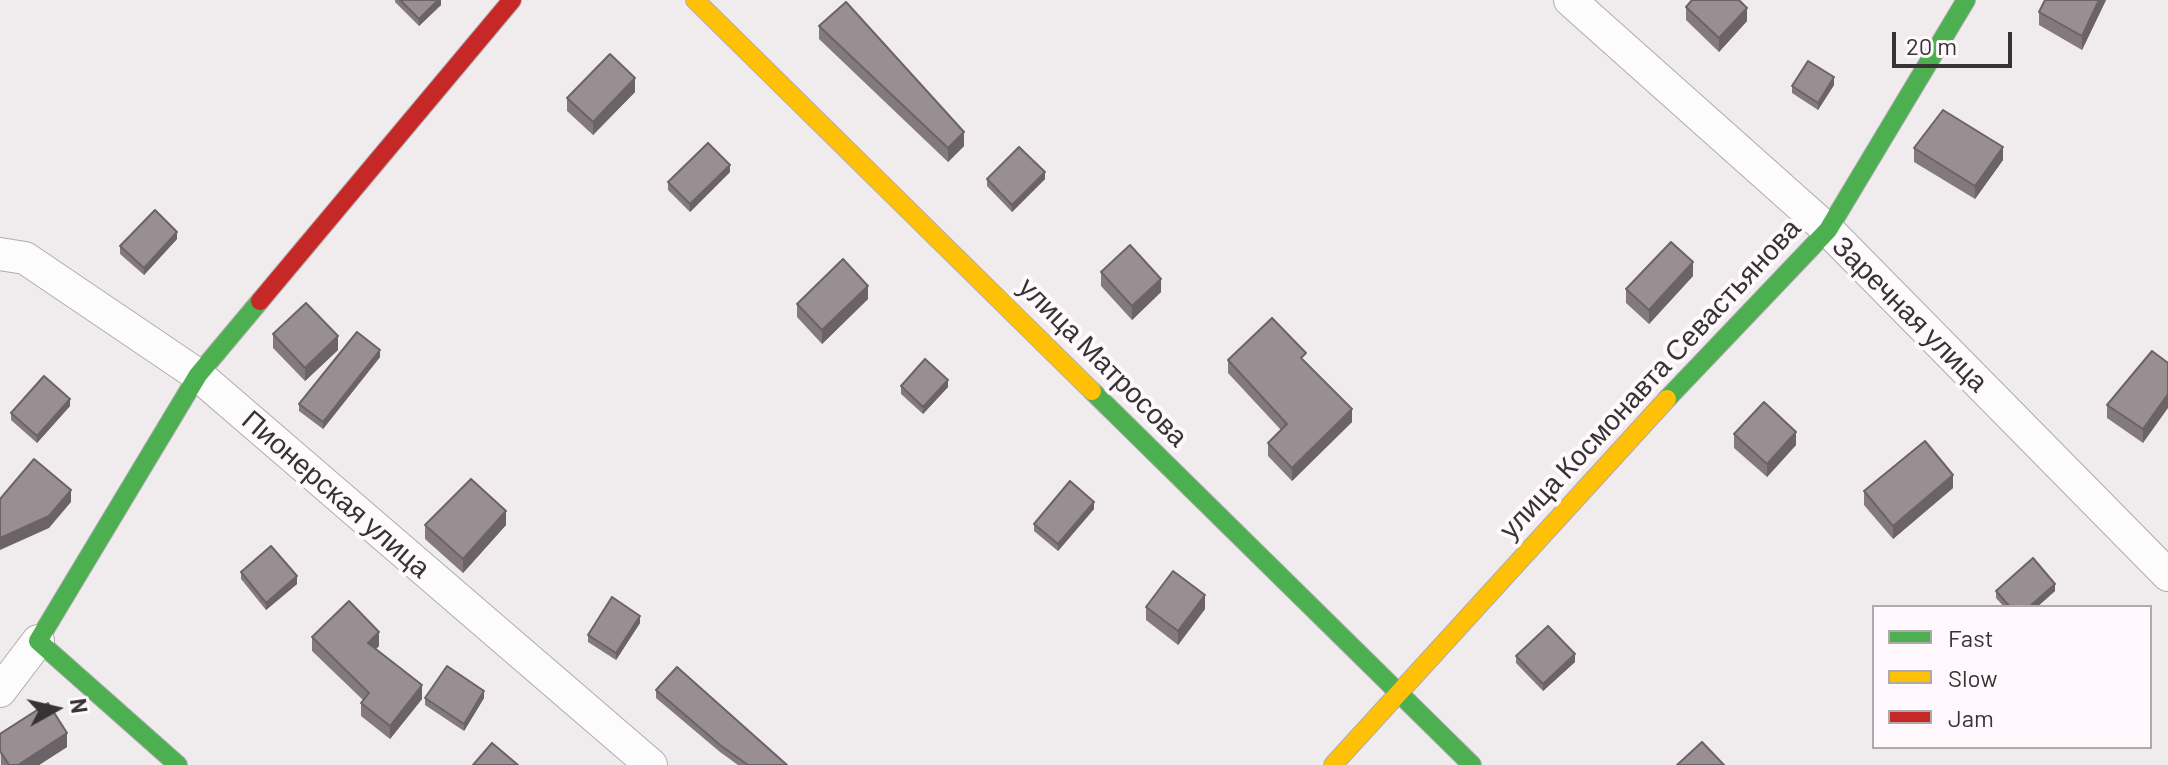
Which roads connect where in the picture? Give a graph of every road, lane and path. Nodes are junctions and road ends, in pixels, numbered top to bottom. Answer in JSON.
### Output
{"nodes":[{"id":1,"x":512,"y":0,"type":"edge"},
{"id":2,"x":695,"y":0,"type":"edge"},
{"id":3,"x":1570,"y":0,"type":"edge"},
{"id":4,"x":1966,"y":0,"type":"edge"},
{"id":5,"x":1828,"y":230,"type":"junction"},
{"id":6,"x":0,"y":254,"type":"edge"},
{"id":7,"x":198,"y":375,"type":"junction"},
{"id":8,"x":2168,"y":575,"type":"edge"},
{"id":9,"x":38,"y":641,"type":"junction"},
{"id":10,"x":0,"y":691,"type":"edge"},
{"id":11,"x":1400,"y":693,"type":"junction"},
{"id":12,"x":178,"y":765,"type":"edge"},
{"id":13,"x":651,"y":765,"type":"edge"},
{"id":14,"x":1333,"y":765,"type":"edge"},
{"id":15,"x":1472,"y":765,"type":"edge"}],
"edges":[{"from":1,"to":7,"type":"street"},
{"from":2,"to":11,"type":"street","name":"улица Матросова"},
{"from":3,"to":5,"type":"street","name":"Заречная улица"},
{"from":4,"to":5,"type":"street","name":"улица Космонавта Севастьянова"},
{"from":5,"to":8,"type":"street","name":"Заречная улица"},
{"from":5,"to":11,"type":"street","name":"улица Космонавта Севастьянова"},
{"from":6,"to":7,"type":"street","name":"Пионерская улица"},
{"from":7,"to":9,"type":"street"},
{"from":7,"to":13,"type":"street","name":"Пионерская улица"},
{"from":9,"to":10,"type":"street"},
{"from":9,"to":12,"type":"street"},
{"from":11,"to":14,"type":"street","name":"улица Космонавта Севастьянова"},
{"from":11,"to":15,"type":"street","name":"улица Матросова"}]}
